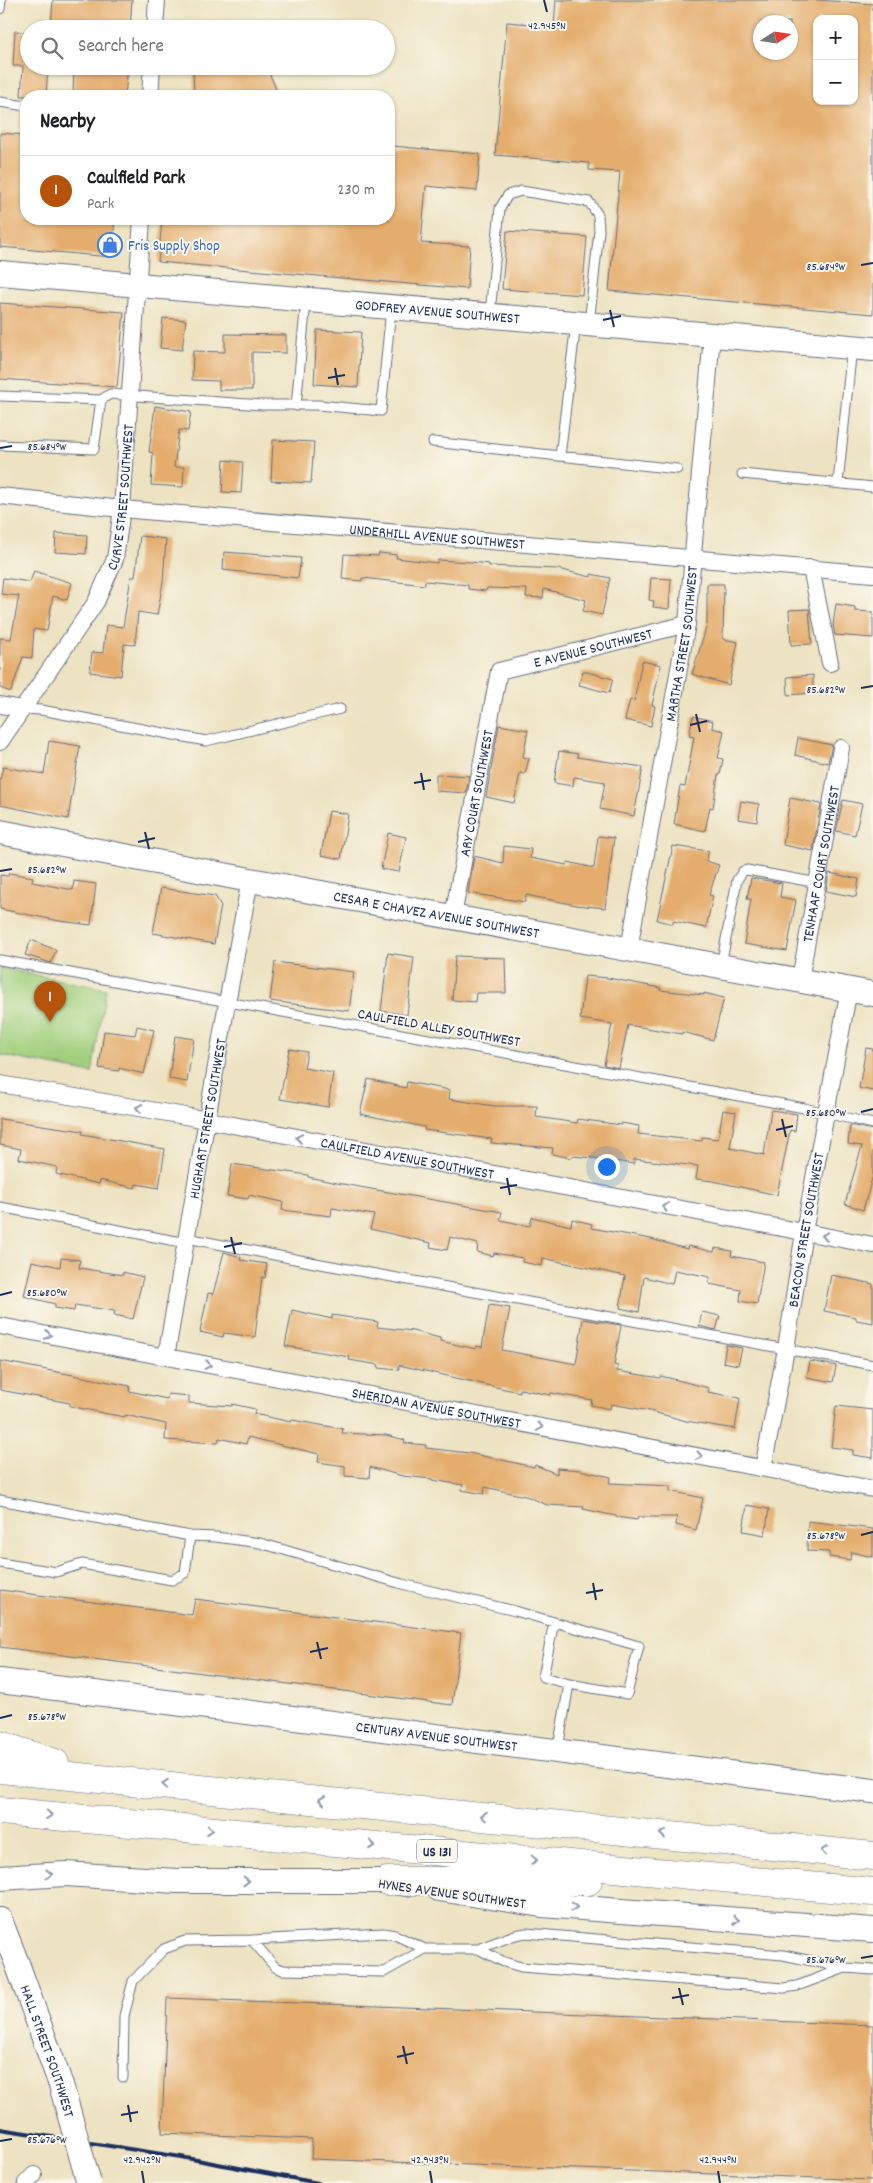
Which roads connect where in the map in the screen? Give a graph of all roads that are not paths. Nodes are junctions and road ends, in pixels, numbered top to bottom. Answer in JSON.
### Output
{"nodes":[{"id":1,"x":1,"y":0,"type":"edge"},
{"id":2,"x":157,"y":0,"type":"edge"},
{"id":3,"x":0,"y":9,"type":"edge"},
{"id":4,"x":156,"y":20,"type":"edge"},
{"id":5,"x":151,"y":75,"type":"edge"},
{"id":6,"x":150,"y":90,"type":"edge"},
{"id":7,"x":0,"y":102,"type":"edge"},
{"id":8,"x":20,"y":105,"type":"edge"},
{"id":9,"x":142,"y":225,"type":"edge"},
{"id":10,"x":0,"y":273,"type":"edge"},
{"id":11,"x":138,"y":285,"type":"junction"},
{"id":12,"x":306,"y":299,"type":"junction"},
{"id":13,"x":391,"y":307,"type":"junction"},
{"id":14,"x":490,"y":316,"type":"junction"},
{"id":15,"x":582,"y":324,"type":"junction"},
{"id":16,"x":712,"y":335,"type":"junction"},
{"id":17,"x":862,"y":348,"type":"edge"},
{"id":18,"x":130,"y":395,"type":"junction"},
{"id":19,"x":0,"y":396,"type":"edge"},
{"id":20,"x":101,"y":400,"type":"junction"},
{"id":21,"x":296,"y":406,"type":"junction"},
{"id":22,"x":433,"y":442,"type":"dead end"},
{"id":23,"x":0,"y":445,"type":"edge"},
{"id":24,"x":560,"y":456,"type":"junction"},
{"id":25,"x":677,"y":469,"type":"dead end"},
{"id":26,"x":742,"y":474,"type":"dead end"},
{"id":27,"x":838,"y":483,"type":"junction"},
{"id":28,"x":873,"y":486,"type":"edge"},
{"id":29,"x":0,"y":496,"type":"edge"},
{"id":30,"x":122,"y":509,"type":"junction"},
{"id":31,"x":693,"y":558,"type":"junction"},
{"id":32,"x":811,"y":568,"type":"junction"},
{"id":33,"x":873,"y":574,"type":"edge"},
{"id":34,"x":687,"y":624,"type":"junction"},
{"id":35,"x":830,"y":664,"type":"dead end"},
{"id":36,"x":499,"y":671,"type":"joint"},
{"id":37,"x":0,"y":705,"type":"edge"},
{"id":38,"x":22,"y":709,"type":"junction"},
{"id":39,"x":340,"y":709,"type":"dead end"},
{"id":40,"x":0,"y":742,"type":"edge"},
{"id":41,"x":841,"y":748,"type":"dead end"},
{"id":42,"x":0,"y":832,"type":"edge"},
{"id":43,"x":250,"y":880,"type":"junction"},
{"id":44,"x":818,"y":883,"type":"junction"},
{"id":45,"x":453,"y":916,"type":"junction"},
{"id":46,"x":629,"y":949,"type":"junction"},
{"id":47,"x":0,"y":960,"type":"edge"},
{"id":48,"x":721,"y":966,"type":"junction"},
{"id":49,"x":800,"y":980,"type":"junction"},
{"id":50,"x":850,"y":990,"type":"junction"},
{"id":51,"x":873,"y":994,"type":"edge"},
{"id":52,"x":227,"y":1003,"type":"junction"},
{"id":53,"x":0,"y":1084,"type":"edge"},
{"id":54,"x":826,"y":1114,"type":"junction"},
{"id":55,"x":207,"y":1120,"type":"junction"},
{"id":56,"x":873,"y":1124,"type":"edge"},
{"id":57,"x":0,"y":1207,"type":"edge"},
{"id":58,"x":804,"y":1232,"type":"junction"},
{"id":59,"x":186,"y":1240,"type":"junction"},
{"id":60,"x":873,"y":1245,"type":"edge"},
{"id":61,"x":0,"y":1326,"type":"edge"},
{"id":62,"x":786,"y":1349,"type":"junction"},
{"id":63,"x":166,"y":1357,"type":"junction"},
{"id":64,"x":873,"y":1365,"type":"edge"},
{"id":65,"x":763,"y":1468,"type":"junction"},
{"id":66,"x":873,"y":1489,"type":"edge"},
{"id":67,"x":0,"y":1501,"type":"edge"},
{"id":68,"x":190,"y":1536,"type":"junction"},
{"id":69,"x":0,"y":1563,"type":"edge"},
{"id":70,"x":554,"y":1622,"type":"junction"},
{"id":71,"x":0,"y":1681,"type":"edge"},
{"id":72,"x":569,"y":1684,"type":"junction"},
{"id":73,"x":0,"y":1745,"type":"edge"},
{"id":74,"x":557,"y":1751,"type":"junction"},
{"id":75,"x":0,"y":1769,"type":"edge"},
{"id":76,"x":102,"y":1778,"type":"junction"},
{"id":77,"x":873,"y":1791,"type":"edge"},
{"id":78,"x":0,"y":1811,"type":"edge"},
{"id":79,"x":873,"y":1856,"type":"edge"},
{"id":80,"x":717,"y":1877,"type":"junction"},
{"id":81,"x":0,"y":1878,"type":"edge"},
{"id":82,"x":387,"y":1881,"type":"junction"},
{"id":83,"x":873,"y":1892,"type":"edge"},
{"id":84,"x":0,"y":1920,"type":"edge"},
{"id":85,"x":873,"y":1930,"type":"edge"},
{"id":86,"x":252,"y":1940,"type":"junction"},
{"id":87,"x":425,"y":1949,"type":"junction"},
{"id":88,"x":478,"y":1949,"type":"junction"},
{"id":89,"x":846,"y":1968,"type":"junction"},
{"id":90,"x":873,"y":1970,"type":"edge"},
{"id":91,"x":124,"y":2077,"type":"dead end"},
{"id":92,"x":89,"y":2183,"type":"edge"}],
"edges":[{"from":1,"to":3,"type":"lane"},
{"from":2,"to":4,"type":"street"},
{"from":5,"to":6,"type":"street"},
{"from":7,"to":8,"type":"lane"},
{"from":9,"to":11,"type":"street","name":"CURVE STREET SOUTHWEST"},
{"from":10,"to":11,"type":"main road","name":"GODFREY AVENUE SOUTHWEST"},
{"from":11,"to":12,"type":"main road","name":"GODFREY AVENUE SOUTHWEST"},
{"from":11,"to":18,"type":"street","name":"CURVE STREET SOUTHWEST"},
{"from":12,"to":13,"type":"main road","name":"GODFREY AVENUE SOUTHWEST"},
{"from":12,"to":21,"type":"lane"},
{"from":13,"to":14,"type":"main road","name":"GODFREY AVENUE SOUTHWEST"},
{"from":13,"to":21,"type":"lane"},
{"from":14,"to":15,"type":"main road","name":"GODFREY AVENUE SOUTHWEST"},
{"from":14,"to":15,"type":"lane"},
{"from":15,"to":16,"type":"main road","name":"GODFREY AVENUE SOUTHWEST"},
{"from":15,"to":24,"type":"lane"},
{"from":16,"to":17,"type":"main road","name":"GODFREY AVENUE SOUTHWEST"},
{"from":16,"to":31,"type":"street","name":"MARTHA STREET SOUTHWEST"},
{"from":17,"to":27,"type":"lane"},
{"from":18,"to":20,"type":"lane"},
{"from":18,"to":21,"type":"lane"},
{"from":18,"to":30,"type":"street","name":"CURVE STREET SOUTHWEST"},
{"from":19,"to":20,"type":"lane"},
{"from":20,"to":23,"type":"lane"},
{"from":22,"to":24,"type":"lane"},
{"from":24,"to":25,"type":"lane"},
{"from":26,"to":27,"type":"lane"},
{"from":27,"to":28,"type":"lane"},
{"from":29,"to":30,"type":"street","name":"UNDERHILL AVENUE SOUTHWEST"},
{"from":30,"to":31,"type":"street","name":"UNDERHILL AVENUE SOUTHWEST"},
{"from":30,"to":38,"type":"street","name":"CURVE STREET SOUTHWEST"},
{"from":31,"to":32,"type":"street","name":"UNDERHILL AVENUE SOUTHWEST"},
{"from":31,"to":34,"type":"street","name":"MARTHA STREET SOUTHWEST"},
{"from":32,"to":33,"type":"street","name":"UNDERHILL AVENUE SOUTHWEST"},
{"from":32,"to":35,"type":"street"},
{"from":34,"to":36,"type":"street","name":"E AVENUE SOUTHWEST"},
{"from":34,"to":46,"type":"street","name":"MARTHA STREET SOUTHWEST"},
{"from":36,"to":45,"type":"street","name":"ARY COURT SOUTHWEST"},
{"from":37,"to":38,"type":"street"},
{"from":38,"to":39,"type":"lane"},
{"from":38,"to":40,"type":"street","name":"CURVE STREET SOUTHWEST"},
{"from":41,"to":44,"type":"street","name":"TENHAAF COURT SOUTHWEST"},
{"from":42,"to":43,"type":"main road","name":"CESAR E CHAVEZ AVENUE SOUTHWEST"},
{"from":43,"to":45,"type":"main road","name":"CESAR E CHAVEZ AVENUE SOUTHWEST"},
{"from":43,"to":52,"type":"street","name":"HUGHART STREET SOUTHWEST"},
{"from":44,"to":48,"type":"lane"},
{"from":44,"to":49,"type":"street","name":"TENHAAF COURT SOUTHWEST"},
{"from":45,"to":46,"type":"main road","name":"CESAR E CHAVEZ AVENUE SOUTHWEST"},
{"from":46,"to":48,"type":"main road","name":"CESAR E CHAVEZ AVENUE SOUTHWEST"},
{"from":47,"to":52,"type":"lane","name":"CAULFIELD ALLEY SOUTHWEST"},
{"from":48,"to":49,"type":"main road","name":"CESAR E CHAVEZ AVENUE SOUTHWEST"},
{"from":49,"to":50,"type":"main road","name":"CESAR E CHAVEZ AVENUE SOUTHWEST"},
{"from":50,"to":51,"type":"main road","name":"CESAR E CHAVEZ AVENUE SOUTHWEST"},
{"from":50,"to":54,"type":"street","name":"BEACON STREET SOUTHWEST"},
{"from":52,"to":54,"type":"lane","name":"CAULFIELD ALLEY SOUTHWEST"},
{"from":52,"to":55,"type":"street","name":"HUGHART STREET SOUTHWEST"},
{"from":55,"to":53,"type":"street","name":"CAULFIELD AVENUE SOUTHWEST","one_way":true},
{"from":54,"to":56,"type":"lane","name":"CAULFIELD ALLEY SOUTHWEST"},
{"from":54,"to":58,"type":"street","name":"BEACON STREET SOUTHWEST"},
{"from":58,"to":55,"type":"street","name":"CAULFIELD AVENUE SOUTHWEST","one_way":true},
{"from":55,"to":59,"type":"street","name":"HUGHART STREET SOUTHWEST"},
{"from":57,"to":59,"type":"lane"},
{"from":60,"to":58,"type":"street","name":"CAULFIELD AVENUE SOUTHWEST","one_way":true},
{"from":58,"to":62,"type":"street","name":"BEACON STREET SOUTHWEST"},
{"from":59,"to":62,"type":"lane"},
{"from":59,"to":63,"type":"street","name":"HUGHART STREET SOUTHWEST"},
{"from":61,"to":63,"type":"street","name":"SHERIDAN AVENUE SOUTHWEST","one_way":true},
{"from":62,"to":64,"type":"lane"},
{"from":62,"to":65,"type":"street","name":"BEACON STREET SOUTHWEST"},
{"from":63,"to":65,"type":"street","name":"SHERIDAN AVENUE SOUTHWEST","one_way":true},
{"from":65,"to":66,"type":"street","name":"SHERIDAN AVENUE SOUTHWEST"},
{"from":67,"to":68,"type":"lane"},
{"from":68,"to":69,"type":"lane"},
{"from":68,"to":70,"type":"lane"},
{"from":70,"to":72,"type":"lane"},
{"from":70,"to":72,"type":"lane"},
{"from":71,"to":74,"type":"main road","name":"CENTURY AVENUE SOUTHWEST"},
{"from":72,"to":74,"type":"lane"},
{"from":73,"to":76,"type":"highway"},
{"from":74,"to":77,"type":"main road","name":"CENTURY AVENUE SOUTHWEST"},
{"from":75,"to":76,"type":"highway"},
{"from":79,"to":76,"type":"highway","one_way":true},
{"from":78,"to":80,"type":"highway","number":"US 131","one_way":true},
{"from":80,"to":82,"type":"highway"},
{"from":80,"to":83,"type":"highway","number":"US 131"},
{"from":81,"to":82,"type":"main road","name":"HYNES AVENUE SOUTHWEST","one_way":true},
{"from":82,"to":85,"type":"main road","name":"HYNES AVENUE SOUTHWEST","one_way":true},
{"from":84,"to":92,"type":"main road","name":"HALL STREET SOUTHWEST","bridge":true},
{"from":86,"to":87,"type":"lane"},
{"from":86,"to":87,"type":"lane"},
{"from":86,"to":91,"type":"lane"},
{"from":87,"to":88,"type":"lane"},
{"from":88,"to":89,"type":"lane"},
{"from":88,"to":89,"type":"lane"},
{"from":89,"to":90,"type":"lane"}]}
